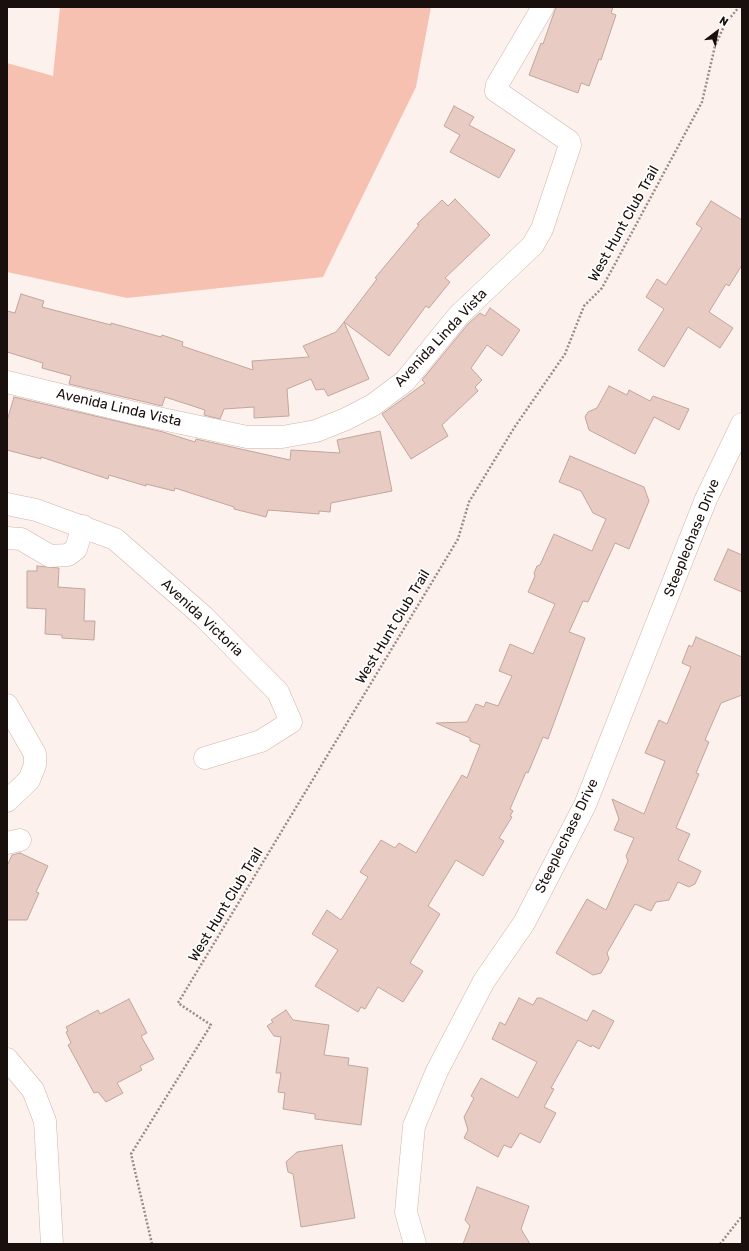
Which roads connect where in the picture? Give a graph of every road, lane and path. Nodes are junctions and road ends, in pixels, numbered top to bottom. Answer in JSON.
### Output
{"nodes":[{"id":1,"x":543,"y":7,"type":"edge"},
{"id":2,"x":739,"y":7,"type":"edge"},
{"id":3,"x":7,"y":382,"type":"edge"},
{"id":4,"x":742,"y":424,"type":"edge"},
{"id":5,"x":7,"y":504,"type":"edge"},
{"id":6,"x":83,"y":526,"type":"junction"},
{"id":7,"x":7,"y":538,"type":"edge"},
{"id":8,"x":7,"y":704,"type":"edge"},
{"id":9,"x":205,"y":758,"type":"dead end"},
{"id":10,"x":7,"y":801,"type":"edge"},
{"id":11,"x":7,"y":1059,"type":"edge"},
{"id":12,"x":742,"y":1216,"type":"edge"},
{"id":13,"x":52,"y":1244,"type":"edge"},
{"id":14,"x":152,"y":1244,"type":"edge"},
{"id":15,"x":414,"y":1244,"type":"edge"},
{"id":16,"x":720,"y":1244,"type":"edge"}],
"edges":[{"from":1,"to":3,"type":"street","name":"Avenida Linda Vista"},
{"from":2,"to":14,"type":"path","name":"West Hunt Club Trail"},
{"from":4,"to":15,"type":"street","name":"Steeplechase Drive"},
{"from":5,"to":6,"type":"street","name":"Avenida Victoria"},
{"from":6,"to":7,"type":"street"},
{"from":6,"to":9,"type":"street","name":"Avenida Victoria"},
{"from":8,"to":10,"type":"street"},
{"from":11,"to":13,"type":"street"},
{"from":12,"to":16,"type":"path"}]}
